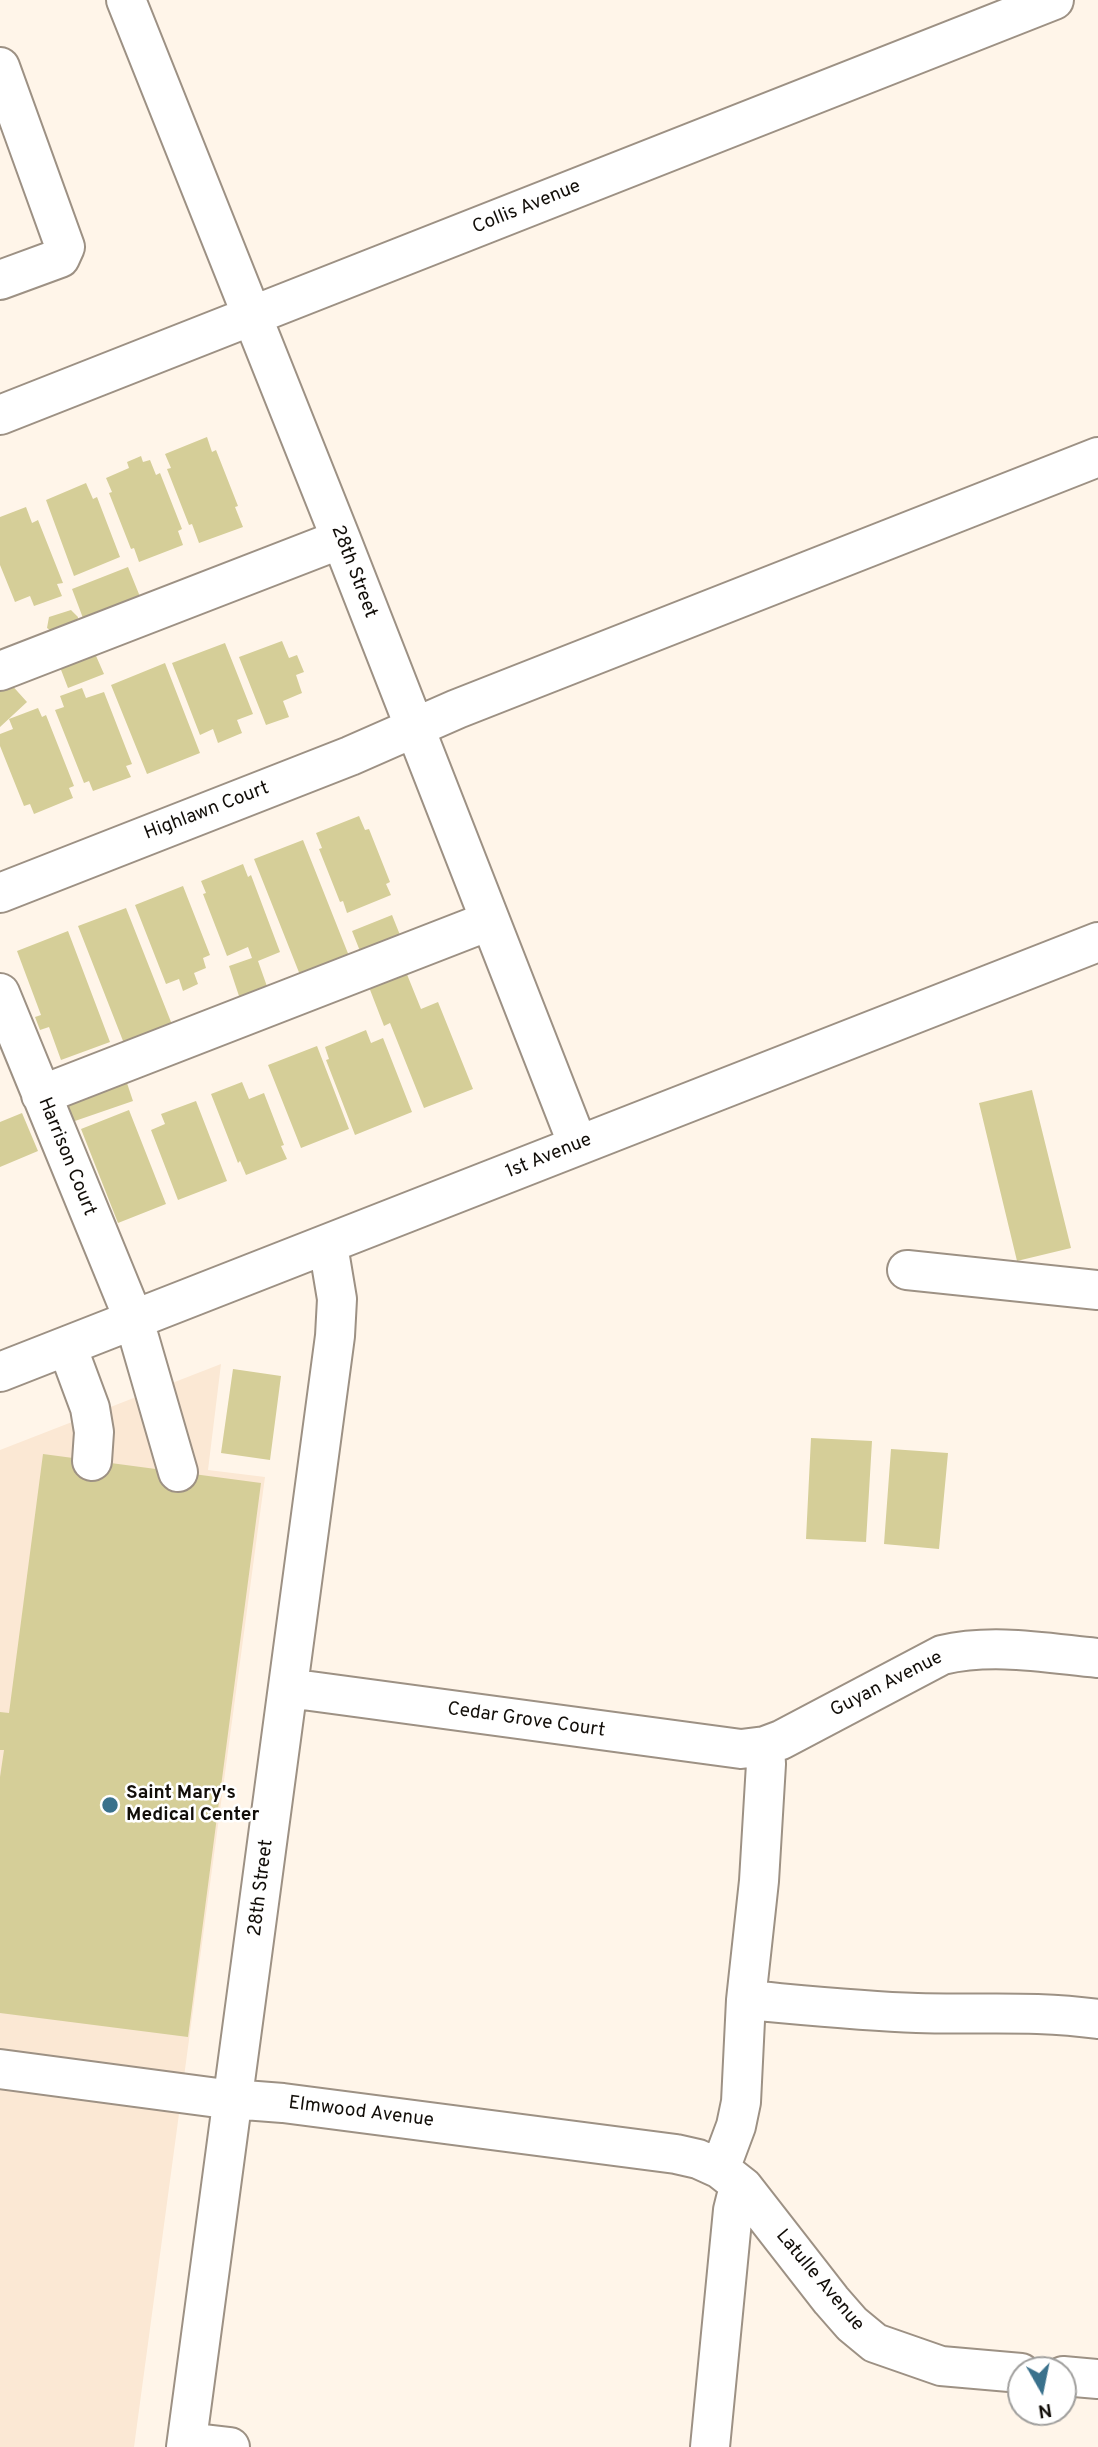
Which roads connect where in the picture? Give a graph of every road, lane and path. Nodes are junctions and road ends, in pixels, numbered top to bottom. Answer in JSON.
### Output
{"nodes":[{"id":1,"x":126,"y":0,"type":"edge"},
{"id":2,"x":1054,"y":0,"type":"edge"},
{"id":3,"x":0,"y":67,"type":"edge"},
{"id":4,"x":0,"y":280,"type":"edge"},
{"id":5,"x":251,"y":317,"type":"junction"},
{"id":6,"x":0,"y":415,"type":"edge"},
{"id":7,"x":1098,"y":457,"type":"edge"},
{"id":8,"x":341,"y":539,"type":"junction"},
{"id":9,"x":0,"y":671,"type":"edge"},
{"id":10,"x":414,"y":729,"type":"junction"},
{"id":11,"x":0,"y":893,"type":"edge"},
{"id":12,"x":489,"y":920,"type":"junction"},
{"id":13,"x":1098,"y":942,"type":"edge"},
{"id":14,"x":0,"y":993,"type":"edge"},
{"id":15,"x":41,"y":1095,"type":"junction"},
{"id":16,"x":578,"y":1145,"type":"junction"},
{"id":17,"x":328,"y":1245,"type":"junction"},
{"id":18,"x":907,"y":1270,"type":"dead end"},
{"id":19,"x":1098,"y":1290,"type":"edge"},
{"id":20,"x":134,"y":1321,"type":"junction"},
{"id":21,"x":67,"y":1346,"type":"junction"},
{"id":22,"x":0,"y":1372,"type":"edge"},
{"id":23,"x":92,"y":1461,"type":"dead end"},
{"id":24,"x":178,"y":1472,"type":"dead end"},
{"id":25,"x":1098,"y":1658,"type":"edge"},
{"id":26,"x":288,"y":1688,"type":"junction"},
{"id":27,"x":765,"y":1746,"type":"junction"},
{"id":28,"x":746,"y":2000,"type":"junction"},
{"id":29,"x":1098,"y":2019,"type":"edge"},
{"id":30,"x":0,"y":2069,"type":"edge"},
{"id":31,"x":234,"y":2098,"type":"junction"},
{"id":32,"x":731,"y":2178,"type":"junction"},
{"id":33,"x":1007,"y":2372,"type":"edge"},
{"id":34,"x":1077,"y":2377,"type":"edge"},
{"id":35,"x":1098,"y":2379,"type":"edge"},
{"id":36,"x":187,"y":2444,"type":"edge"},
{"id":37,"x":230,"y":2447,"type":"edge"},
{"id":38,"x":710,"y":2447,"type":"edge"}],
"edges":[{"from":1,"to":5,"type":"street","name":"28th Street"},
{"from":2,"to":5,"type":"street","name":"Collis Avenue"},
{"from":3,"to":4,"type":"street"},
{"from":5,"to":6,"type":"street","name":"Collis Avenue"},
{"from":5,"to":8,"type":"street","name":"28th Street"},
{"from":7,"to":10,"type":"street","name":"Highlawn Court"},
{"from":8,"to":9,"type":"street"},
{"from":8,"to":10,"type":"street","name":"28th Street"},
{"from":10,"to":11,"type":"street","name":"Highlawn Court"},
{"from":10,"to":12,"type":"street","name":"28th Street"},
{"from":12,"to":15,"type":"street"},
{"from":12,"to":16,"type":"street","name":"28th Street"},
{"from":13,"to":16,"type":"street","name":"1st Avenue"},
{"from":14,"to":15,"type":"street","name":"Harrison Court"},
{"from":15,"to":20,"type":"street","name":"Harrison Court"},
{"from":16,"to":17,"type":"street","name":"1st Avenue"},
{"from":17,"to":20,"type":"street","name":"1st Avenue"},
{"from":17,"to":26,"type":"street","name":"28th Street"},
{"from":18,"to":19,"type":"street"},
{"from":20,"to":21,"type":"street","name":"1st Avenue"},
{"from":20,"to":24,"type":"street","name":"Harrison Court"},
{"from":21,"to":22,"type":"street","name":"1st Avenue"},
{"from":21,"to":23,"type":"street"},
{"from":25,"to":27,"type":"street","name":"Guyan Avenue"},
{"from":26,"to":27,"type":"street","name":"Cedar Grove Court"},
{"from":26,"to":31,"type":"street","name":"28th Street"},
{"from":27,"to":28,"type":"street"},
{"from":28,"to":29,"type":"street"},
{"from":28,"to":32,"type":"street"},
{"from":30,"to":31,"type":"street","name":"Elmwood Avenue"},
{"from":31,"to":32,"type":"street","name":"Elmwood Avenue"},
{"from":31,"to":36,"type":"street","name":"28th Street"},
{"from":32,"to":33,"type":"street","name":"Latulle Avenue"},
{"from":32,"to":38,"type":"street"},
{"from":34,"to":35,"type":"street"},
{"from":36,"to":37,"type":"street"}]}
